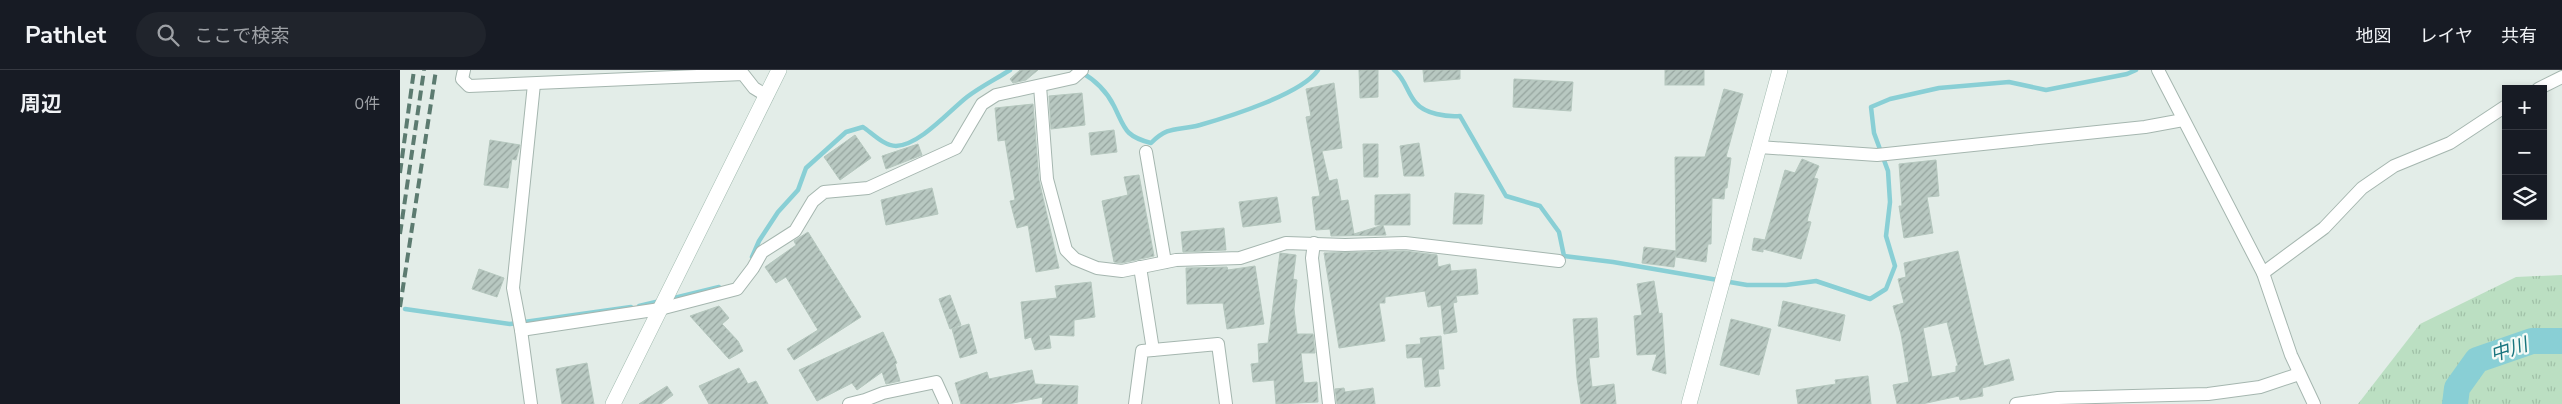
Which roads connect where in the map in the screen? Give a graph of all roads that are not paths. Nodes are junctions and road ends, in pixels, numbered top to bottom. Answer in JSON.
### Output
{"nodes":[{"id":1,"x":779,"y":70,"type":"edge"},
{"id":2,"x":1082,"y":70,"type":"edge"},
{"id":3,"x":1780,"y":70,"type":"edge"},
{"id":4,"x":2158,"y":70,"type":"edge"},
{"id":5,"x":463,"y":75,"type":"edge"},
{"id":6,"x":2562,"y":77,"type":"edge"},
{"id":7,"x":534,"y":84,"type":"junction"},
{"id":8,"x":2546,"y":85,"type":"edge"},
{"id":9,"x":1040,"y":86,"type":"junction"},
{"id":10,"x":767,"y":96,"type":"junction"},
{"id":11,"x":2502,"y":109,"type":"edge"},
{"id":12,"x":2183,"y":120,"type":"junction"},
{"id":13,"x":1759,"y":147,"type":"junction"},
{"id":14,"x":1146,"y":152,"type":"dead end"},
{"id":15,"x":1314,"y":244,"type":"junction"},
{"id":16,"x":1559,"y":261,"type":"dead end"},
{"id":17,"x":1165,"y":262,"type":"junction"},
{"id":18,"x":1140,"y":267,"type":"junction"},
{"id":19,"x":2262,"y":273,"type":"junction"},
{"id":20,"x":660,"y":309,"type":"junction"},
{"id":21,"x":521,"y":330,"type":"junction"},
{"id":22,"x":1153,"y":350,"type":"junction"},
{"id":23,"x":2299,"y":374,"type":"junction"},
{"id":24,"x":2058,"y":401,"type":"edge"},
{"id":25,"x":531,"y":404,"type":"edge"},
{"id":26,"x":613,"y":404,"type":"edge"},
{"id":27,"x":849,"y":404,"type":"edge"},
{"id":28,"x":946,"y":404,"type":"edge"},
{"id":29,"x":1136,"y":404,"type":"edge"},
{"id":30,"x":1226,"y":404,"type":"edge"},
{"id":31,"x":1329,"y":404,"type":"edge"},
{"id":32,"x":1689,"y":404,"type":"edge"},
{"id":33,"x":2016,"y":404,"type":"edge"},
{"id":34,"x":2314,"y":404,"type":"edge"}],
"edges":[{"from":1,"to":10,"type":"street"},
{"from":2,"to":9,"type":"street"},
{"from":3,"to":13,"type":"street"},
{"from":4,"to":12,"type":"street"},
{"from":5,"to":7,"type":"street"},
{"from":6,"to":8,"type":"street"},
{"from":7,"to":10,"type":"street"},
{"from":7,"to":21,"type":"street"},
{"from":9,"to":18,"type":"street"},
{"from":9,"to":20,"type":"street"},
{"from":10,"to":20,"type":"street"},
{"from":11,"to":19,"type":"street"},
{"from":12,"to":13,"type":"street"},
{"from":12,"to":19,"type":"street"},
{"from":13,"to":32,"type":"street"},
{"from":14,"to":17,"type":"street"},
{"from":15,"to":16,"type":"street"},
{"from":15,"to":17,"type":"street"},
{"from":15,"to":31,"type":"street"},
{"from":17,"to":18,"type":"street"},
{"from":18,"to":22,"type":"street"},
{"from":19,"to":23,"type":"street"},
{"from":20,"to":21,"type":"street"},
{"from":20,"to":26,"type":"street"},
{"from":21,"to":25,"type":"street"},
{"from":22,"to":29,"type":"street"},
{"from":22,"to":30,"type":"street"},
{"from":23,"to":24,"type":"street"},
{"from":23,"to":34,"type":"street"},
{"from":24,"to":33,"type":"street"},
{"from":27,"to":28,"type":"street"}]}
